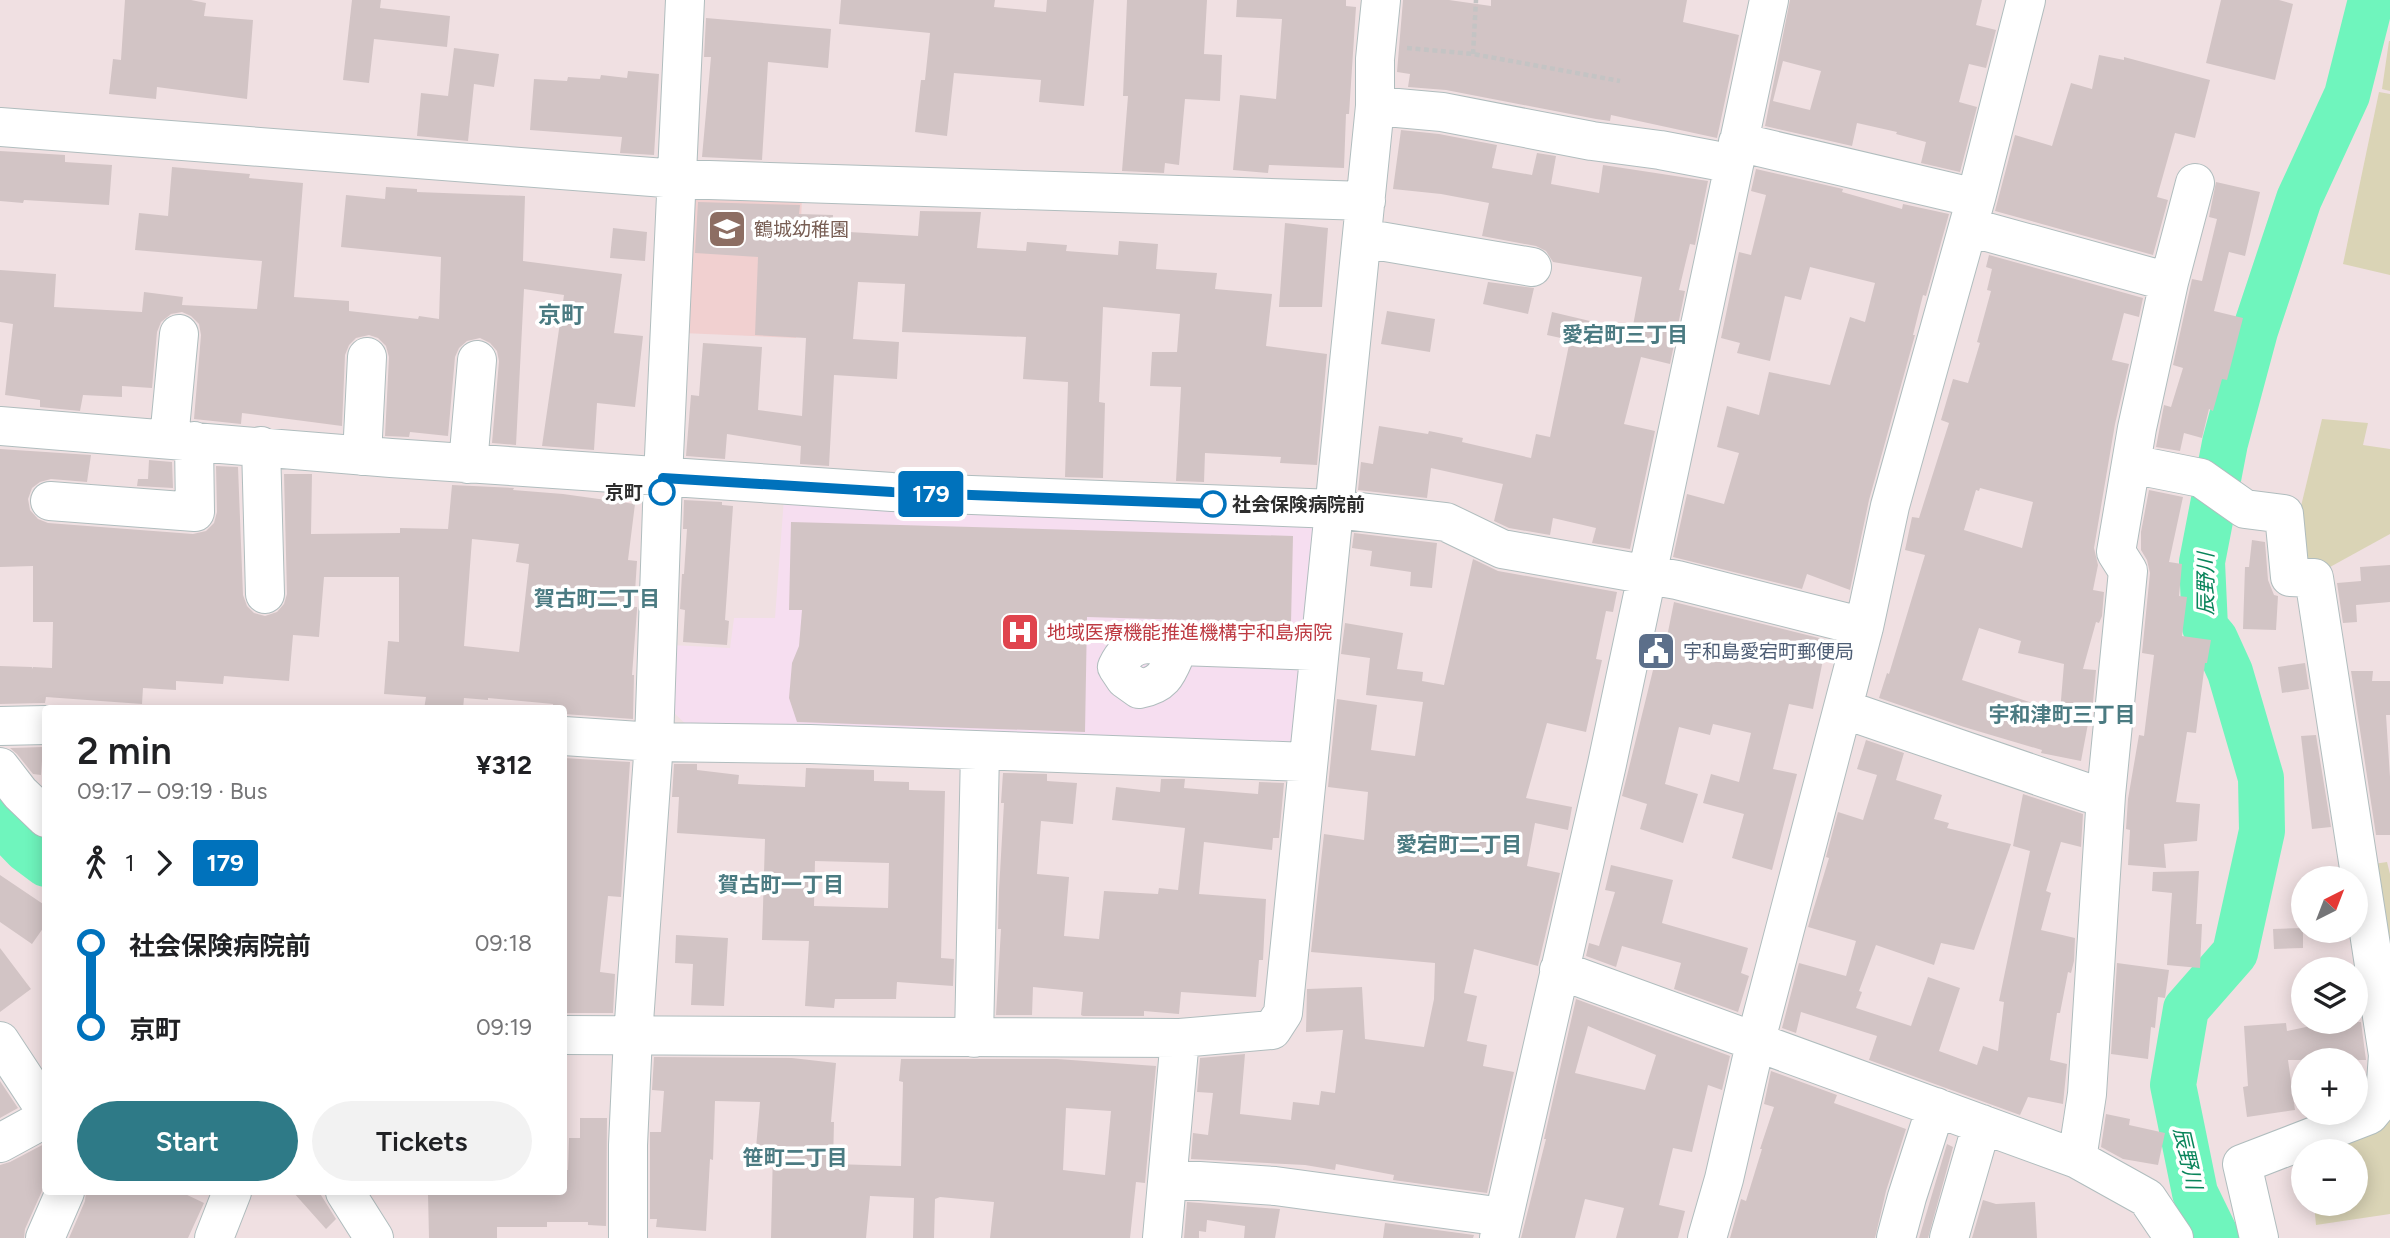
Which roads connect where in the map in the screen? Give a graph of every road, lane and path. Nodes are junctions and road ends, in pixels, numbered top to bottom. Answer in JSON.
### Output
{"nodes":[{"id":1,"x":685,"y":0,"type":"edge"},
{"id":2,"x":1381,"y":0,"type":"edge"},
{"id":3,"x":1476,"y":0,"type":"edge"},
{"id":4,"x":1769,"y":0,"type":"edge"},
{"id":5,"x":2026,"y":0,"type":"edge"},
{"id":6,"x":1376,"y":45,"type":"junction"},
{"id":7,"x":1473,"y":54,"type":"junction"},
{"id":8,"x":1620,"y":81,"type":"dead end"},
{"id":9,"x":1375,"y":106,"type":"junction"},
{"id":10,"x":0,"y":127,"type":"edge"},
{"id":11,"x":1736,"y":153,"type":"junction"},
{"id":12,"x":678,"y":179,"type":"junction"},
{"id":13,"x":2196,"y":183,"type":"dead end"},
{"id":14,"x":1973,"y":213,"type":"junction"},
{"id":15,"x":1364,"y":220,"type":"junction"},
{"id":16,"x":1532,"y":267,"type":"dead end"},
{"id":17,"x":2169,"y":282,"type":"junction"},
{"id":18,"x":179,"y":334,"type":"dead end"},
{"id":19,"x":367,"y":357,"type":"dead end"},
{"id":20,"x":477,"y":359,"type":"dead end"},
{"id":21,"x":0,"y":426,"type":"edge"},
{"id":22,"x":181,"y":440,"type":"junction"},
{"id":23,"x":261,"y":446,"type":"junction"},
{"id":24,"x":362,"y":456,"type":"junction"},
{"id":25,"x":468,"y":464,"type":"junction"},
{"id":26,"x":2131,"y":464,"type":"junction"},
{"id":27,"x":663,"y":478,"type":"junction"},
{"id":28,"x":50,"y":501,"type":"dead end"},
{"id":29,"x":1335,"y":509,"type":"junction"},
{"id":30,"x":1645,"y":575,"type":"junction"},
{"id":31,"x":265,"y":594,"type":"dead end"},
{"id":32,"x":1864,"y":626,"type":"junction"},
{"id":33,"x":1179,"y":646,"type":"dead end"},
{"id":34,"x":1318,"y":651,"type":"junction"},
{"id":35,"x":1843,"y":709,"type":"junction"},
{"id":36,"x":0,"y":726,"type":"edge"},
{"id":37,"x":42,"y":726,"type":"edge"},
{"id":38,"x":567,"y":736,"type":"edge"},
{"id":39,"x":654,"y":742,"type":"junction"},
{"id":40,"x":980,"y":751,"type":"junction"},
{"id":41,"x":1308,"y":762,"type":"junction"},
{"id":42,"x":0,"y":767,"type":"edge"},
{"id":43,"x":2106,"y":795,"type":"junction"},
{"id":44,"x":42,"y":814,"type":"edge"},
{"id":45,"x":1559,"y":970,"type":"junction"},
{"id":46,"x":567,"y":1035,"type":"edge"},
{"id":47,"x":633,"y":1036,"type":"junction"},
{"id":48,"x":974,"y":1038,"type":"junction"},
{"id":49,"x":1180,"y":1038,"type":"junction"},
{"id":50,"x":1756,"y":1040,"type":"junction"},
{"id":51,"x":0,"y":1041,"type":"edge"},
{"id":52,"x":42,"y":1105,"type":"edge"},
{"id":53,"x":1936,"y":1107,"type":"junction"},
{"id":54,"x":42,"y":1120,"type":"edge"},
{"id":55,"x":1982,"y":1124,"type":"junction"},
{"id":56,"x":0,"y":1143,"type":"edge"},
{"id":57,"x":2077,"y":1159,"type":"junction"},
{"id":58,"x":1169,"y":1179,"type":"junction"},
{"id":59,"x":64,"y":1195,"type":"edge"},
{"id":60,"x":231,"y":1195,"type":"edge"},
{"id":61,"x":347,"y":1195,"type":"edge"},
{"id":62,"x":1501,"y":1227,"type":"edge"},
{"id":63,"x":45,"y":1238,"type":"edge"},
{"id":64,"x":214,"y":1238,"type":"edge"},
{"id":65,"x":374,"y":1238,"type":"edge"},
{"id":66,"x":628,"y":1238,"type":"edge"},
{"id":67,"x":1162,"y":1238,"type":"edge"},
{"id":68,"x":1707,"y":1238,"type":"edge"},
{"id":69,"x":1896,"y":1238,"type":"edge"},
{"id":70,"x":1949,"y":1238,"type":"edge"},
{"id":71,"x":2174,"y":1238,"type":"edge"},
{"id":72,"x":2259,"y":1238,"type":"edge"}],
"edges":[{"from":1,"to":12,"type":"street"},
{"from":2,"to":6,"type":"street"},
{"from":3,"to":7,"type":"path"},
{"from":4,"to":11,"type":"street"},
{"from":5,"to":14,"type":"street"},
{"from":6,"to":7,"type":"path"},
{"from":6,"to":9,"type":"street"},
{"from":7,"to":8,"type":"path"},
{"from":9,"to":11,"type":"street"},
{"from":9,"to":15,"type":"street"},
{"from":10,"to":12,"type":"street"},
{"from":11,"to":14,"type":"street"},
{"from":11,"to":30,"type":"street"},
{"from":12,"to":15,"type":"street"},
{"from":12,"to":27,"type":"street"},
{"from":13,"to":17,"type":"street"},
{"from":14,"to":17,"type":"street"},
{"from":14,"to":32,"type":"street"},
{"from":15,"to":16,"type":"street"},
{"from":15,"to":29,"type":"street"},
{"from":17,"to":26,"type":"street"},
{"from":18,"to":22,"type":"street"},
{"from":19,"to":24,"type":"street"},
{"from":20,"to":25,"type":"street"},
{"from":21,"to":22,"type":"street"},
{"from":22,"to":23,"type":"street"},
{"from":22,"to":28,"type":"street"},
{"from":23,"to":24,"type":"street"},
{"from":23,"to":31,"type":"street"},
{"from":24,"to":25,"type":"street"},
{"from":25,"to":27,"type":"street"},
{"from":26,"to":43,"type":"street"},
{"from":26,"to":72,"type":"street"},
{"from":27,"to":29,"type":"street"},
{"from":27,"to":39,"type":"street"},
{"from":29,"to":30,"type":"street"},
{"from":29,"to":34,"type":"street"},
{"from":30,"to":32,"type":"street"},
{"from":30,"to":45,"type":"street"},
{"from":32,"to":35,"type":"street"},
{"from":33,"to":34,"type":"street"},
{"from":34,"to":41,"type":"street"},
{"from":35,"to":43,"type":"street"},
{"from":35,"to":50,"type":"street"},
{"from":36,"to":37,"type":"street"},
{"from":38,"to":39,"type":"street"},
{"from":39,"to":40,"type":"street"},
{"from":39,"to":47,"type":"street"},
{"from":40,"to":41,"type":"street"},
{"from":40,"to":48,"type":"street"},
{"from":41,"to":49,"type":"street"},
{"from":42,"to":44,"type":"street"},
{"from":43,"to":57,"type":"street"},
{"from":45,"to":50,"type":"street"},
{"from":45,"to":62,"type":"street"},
{"from":46,"to":47,"type":"street"},
{"from":47,"to":48,"type":"street"},
{"from":47,"to":66,"type":"street"},
{"from":48,"to":49,"type":"street"},
{"from":49,"to":58,"type":"street"},
{"from":50,"to":53,"type":"street"},
{"from":50,"to":68,"type":"street"},
{"from":51,"to":52,"type":"street"},
{"from":53,"to":55,"type":"street"},
{"from":53,"to":69,"type":"street"},
{"from":54,"to":56,"type":"street"},
{"from":55,"to":57,"type":"street"},
{"from":55,"to":70,"type":"street"},
{"from":57,"to":71,"type":"street"},
{"from":58,"to":62,"type":"street"},
{"from":58,"to":67,"type":"street"},
{"from":59,"to":63,"type":"street"},
{"from":60,"to":64,"type":"street"},
{"from":61,"to":65,"type":"street"}]}
